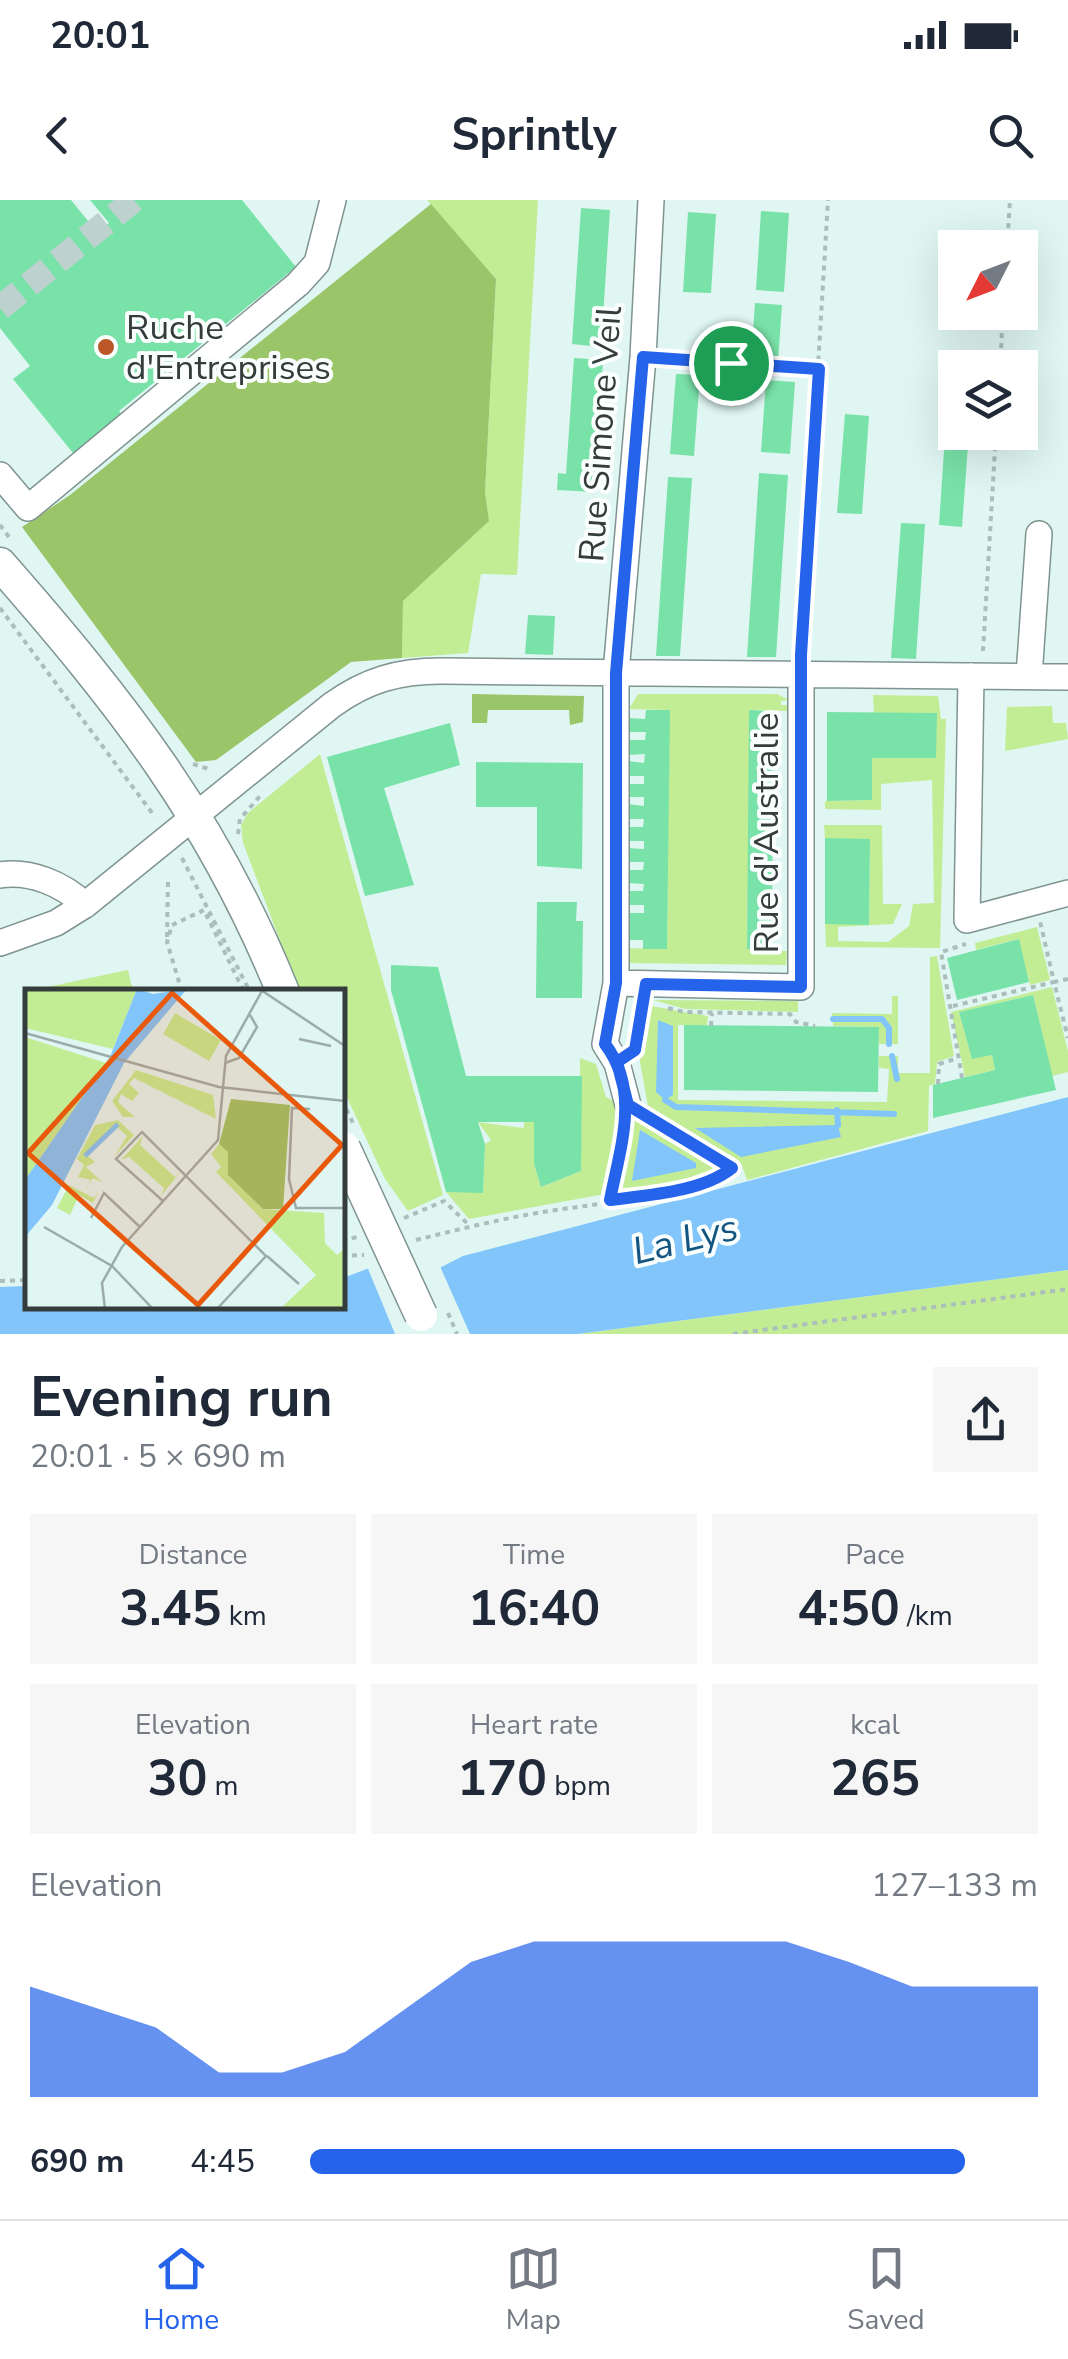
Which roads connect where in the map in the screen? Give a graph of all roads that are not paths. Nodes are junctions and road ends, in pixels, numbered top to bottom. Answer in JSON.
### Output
{"nodes":[{"id":1,"x":333,"y":200,"type":"edge"},
{"id":2,"x":651,"y":200,"type":"edge"},
{"id":3,"x":0,"y":475,"type":"edge"},
{"id":4,"x":1039,"y":534,"type":"dead end"},
{"id":5,"x":0,"y":567,"type":"edge"},
{"id":6,"x":616,"y":673,"type":"junction"},
{"id":7,"x":801,"y":675,"type":"junction"},
{"id":8,"x":976,"y":676,"type":"junction"},
{"id":9,"x":1029,"y":676,"type":"junction"},
{"id":10,"x":1068,"y":677,"type":"edge"},
{"id":11,"x":183,"y":829,"type":"junction"},
{"id":12,"x":0,"y":875,"type":"edge"},
{"id":13,"x":1068,"y":894,"type":"edge"},
{"id":14,"x":84,"y":905,"type":"junction"},
{"id":15,"x":0,"y":943,"type":"edge"},
{"id":16,"x":616,"y":983,"type":"junction"},
{"id":17,"x":261,"y":989,"type":"edge"},
{"id":18,"x":282,"y":989,"type":"edge"},
{"id":19,"x":628,"y":1105,"type":"road end"},
{"id":20,"x":346,"y":1141,"type":"edge"},
{"id":21,"x":425,"y":1325,"type":"edge"}],
"edges":[{"from":1,"to":3,"type":"street"},
{"from":2,"to":6,"type":"street","name":"Rue Simone Veil"},
{"from":4,"to":9,"type":"street"},
{"from":5,"to":11,"type":"main road"},
{"from":6,"to":7,"type":"street"},
{"from":6,"to":11,"type":"street"},
{"from":6,"to":16,"type":"street"},
{"from":7,"to":8,"type":"street"},
{"from":7,"to":16,"type":"street","name":"Rue d'Australie"},
{"from":8,"to":9,"type":"street"},
{"from":8,"to":13,"type":"street"},
{"from":9,"to":10,"type":"street"},
{"from":11,"to":14,"type":"street"},
{"from":11,"to":17,"type":"main road"},
{"from":11,"to":18,"type":"main road"},
{"from":12,"to":14,"type":"street"},
{"from":14,"to":15,"type":"street"},
{"from":16,"to":19,"type":"street"},
{"from":20,"to":21,"type":"main road","bridge":true}]}
